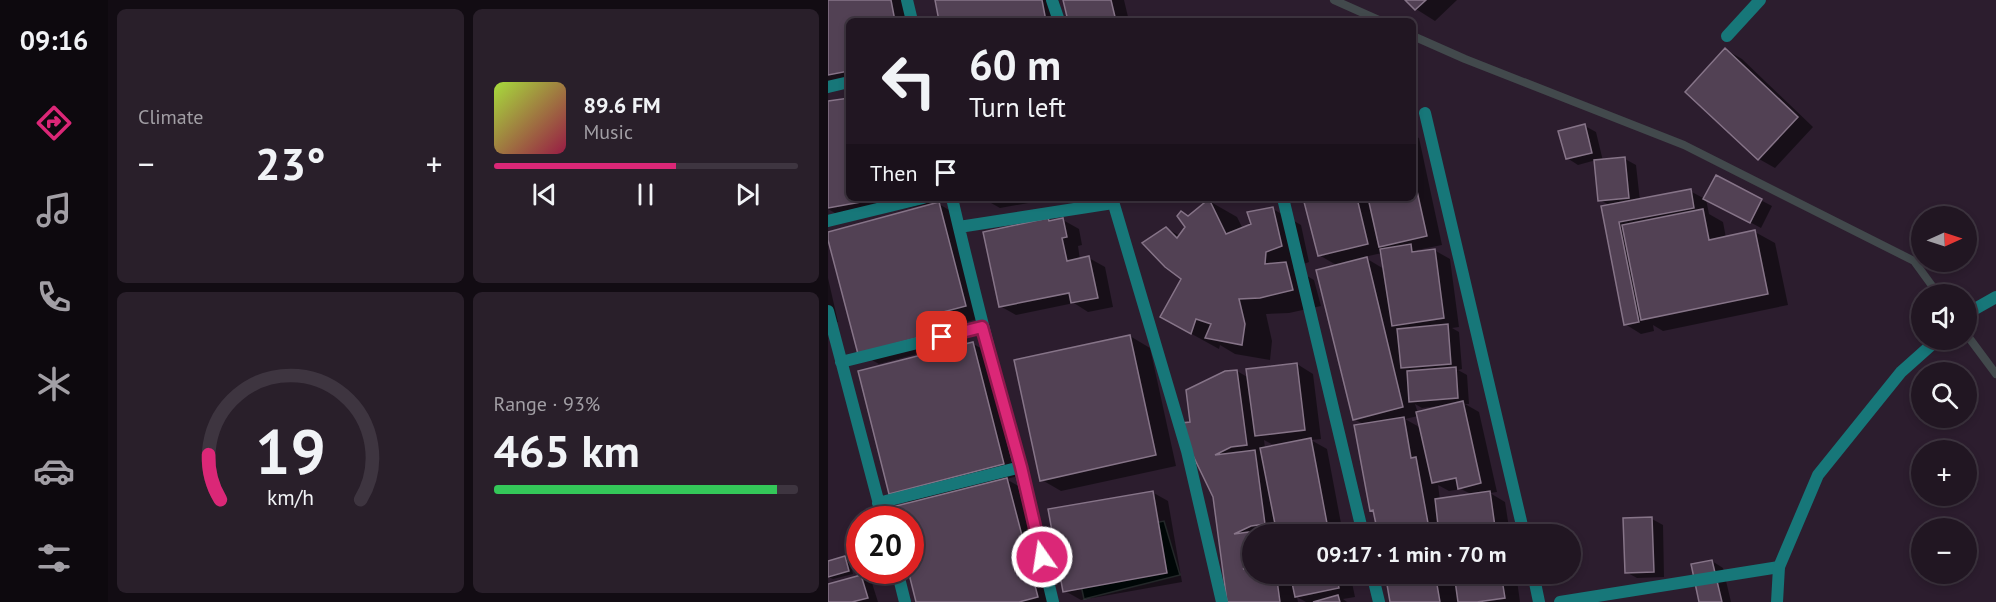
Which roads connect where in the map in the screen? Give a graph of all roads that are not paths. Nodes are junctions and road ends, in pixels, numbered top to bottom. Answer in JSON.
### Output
{"nodes":[{"id":1,"x":907,"y":0,"type":"edge"},
{"id":2,"x":1052,"y":0,"type":"edge"},
{"id":3,"x":1760,"y":0,"type":"edge"},
{"id":4,"x":911,"y":18,"type":"edge"},
{"id":5,"x":1058,"y":18,"type":"edge"},
{"id":6,"x":1727,"y":36,"type":"dead end"},
{"id":7,"x":846,"y":83,"type":"edge"},
{"id":8,"x":828,"y":87,"type":"edge"},
{"id":9,"x":1425,"y":113,"type":"dead end"},
{"id":10,"x":911,"y":201,"type":"edge"},
{"id":11,"x":953,"y":201,"type":"edge"},
{"id":12,"x":1107,"y":201,"type":"edge"},
{"id":13,"x":1113,"y":201,"type":"edge"},
{"id":14,"x":1284,"y":201,"type":"edge"},
{"id":15,"x":828,"y":221,"type":"edge"},
{"id":16,"x":959,"y":227,"type":"junction"},
{"id":17,"x":1996,"y":297,"type":"edge"},
{"id":18,"x":1977,"y":308,"type":"edge"},
{"id":19,"x":828,"y":311,"type":"edge"},
{"id":20,"x":982,"y":327,"type":"junction"},
{"id":21,"x":1926,"y":350,"type":"edge"},
{"id":22,"x":842,"y":362,"type":"junction"},
{"id":23,"x":1021,"y":467,"type":"junction"},
{"id":24,"x":878,"y":503,"type":"junction"},
{"id":25,"x":879,"y":506,"type":"edge"},
{"id":26,"x":1361,"y":524,"type":"edge"},
{"id":27,"x":1522,"y":524,"type":"edge"},
{"id":28,"x":1779,"y":567,"type":"junction"},
{"id":29,"x":900,"y":584,"type":"edge"},
{"id":30,"x":1375,"y":584,"type":"edge"},
{"id":31,"x":1535,"y":584,"type":"edge"},
{"id":32,"x":905,"y":602,"type":"edge"},
{"id":33,"x":1053,"y":602,"type":"edge"},
{"id":34,"x":1222,"y":602,"type":"edge"},
{"id":35,"x":1379,"y":602,"type":"edge"},
{"id":36,"x":1539,"y":602,"type":"edge"},
{"id":37,"x":1560,"y":602,"type":"edge"},
{"id":38,"x":1777,"y":602,"type":"edge"}],
"edges":[{"from":1,"to":4,"type":"street"},
{"from":2,"to":5,"type":"street"},
{"from":3,"to":6,"type":"street"},
{"from":7,"to":8,"type":"street"},
{"from":9,"to":27,"type":"street"},
{"from":10,"to":15,"type":"street"},
{"from":11,"to":16,"type":"street"},
{"from":12,"to":16,"type":"street"},
{"from":13,"to":34,"type":"street"},
{"from":14,"to":26,"type":"street"},
{"from":16,"to":20,"type":"street"},
{"from":17,"to":18,"type":"street"},
{"from":19,"to":22,"type":"street"},
{"from":20,"to":22,"type":"street"},
{"from":20,"to":23,"type":"street"},
{"from":21,"to":28,"type":"street"},
{"from":22,"to":24,"type":"street"},
{"from":23,"to":24,"type":"street"},
{"from":23,"to":33,"type":"street"},
{"from":24,"to":25,"type":"street"},
{"from":28,"to":37,"type":"street"},
{"from":28,"to":38,"type":"street"},
{"from":29,"to":32,"type":"street"},
{"from":30,"to":35,"type":"street"},
{"from":31,"to":36,"type":"street"}]}
